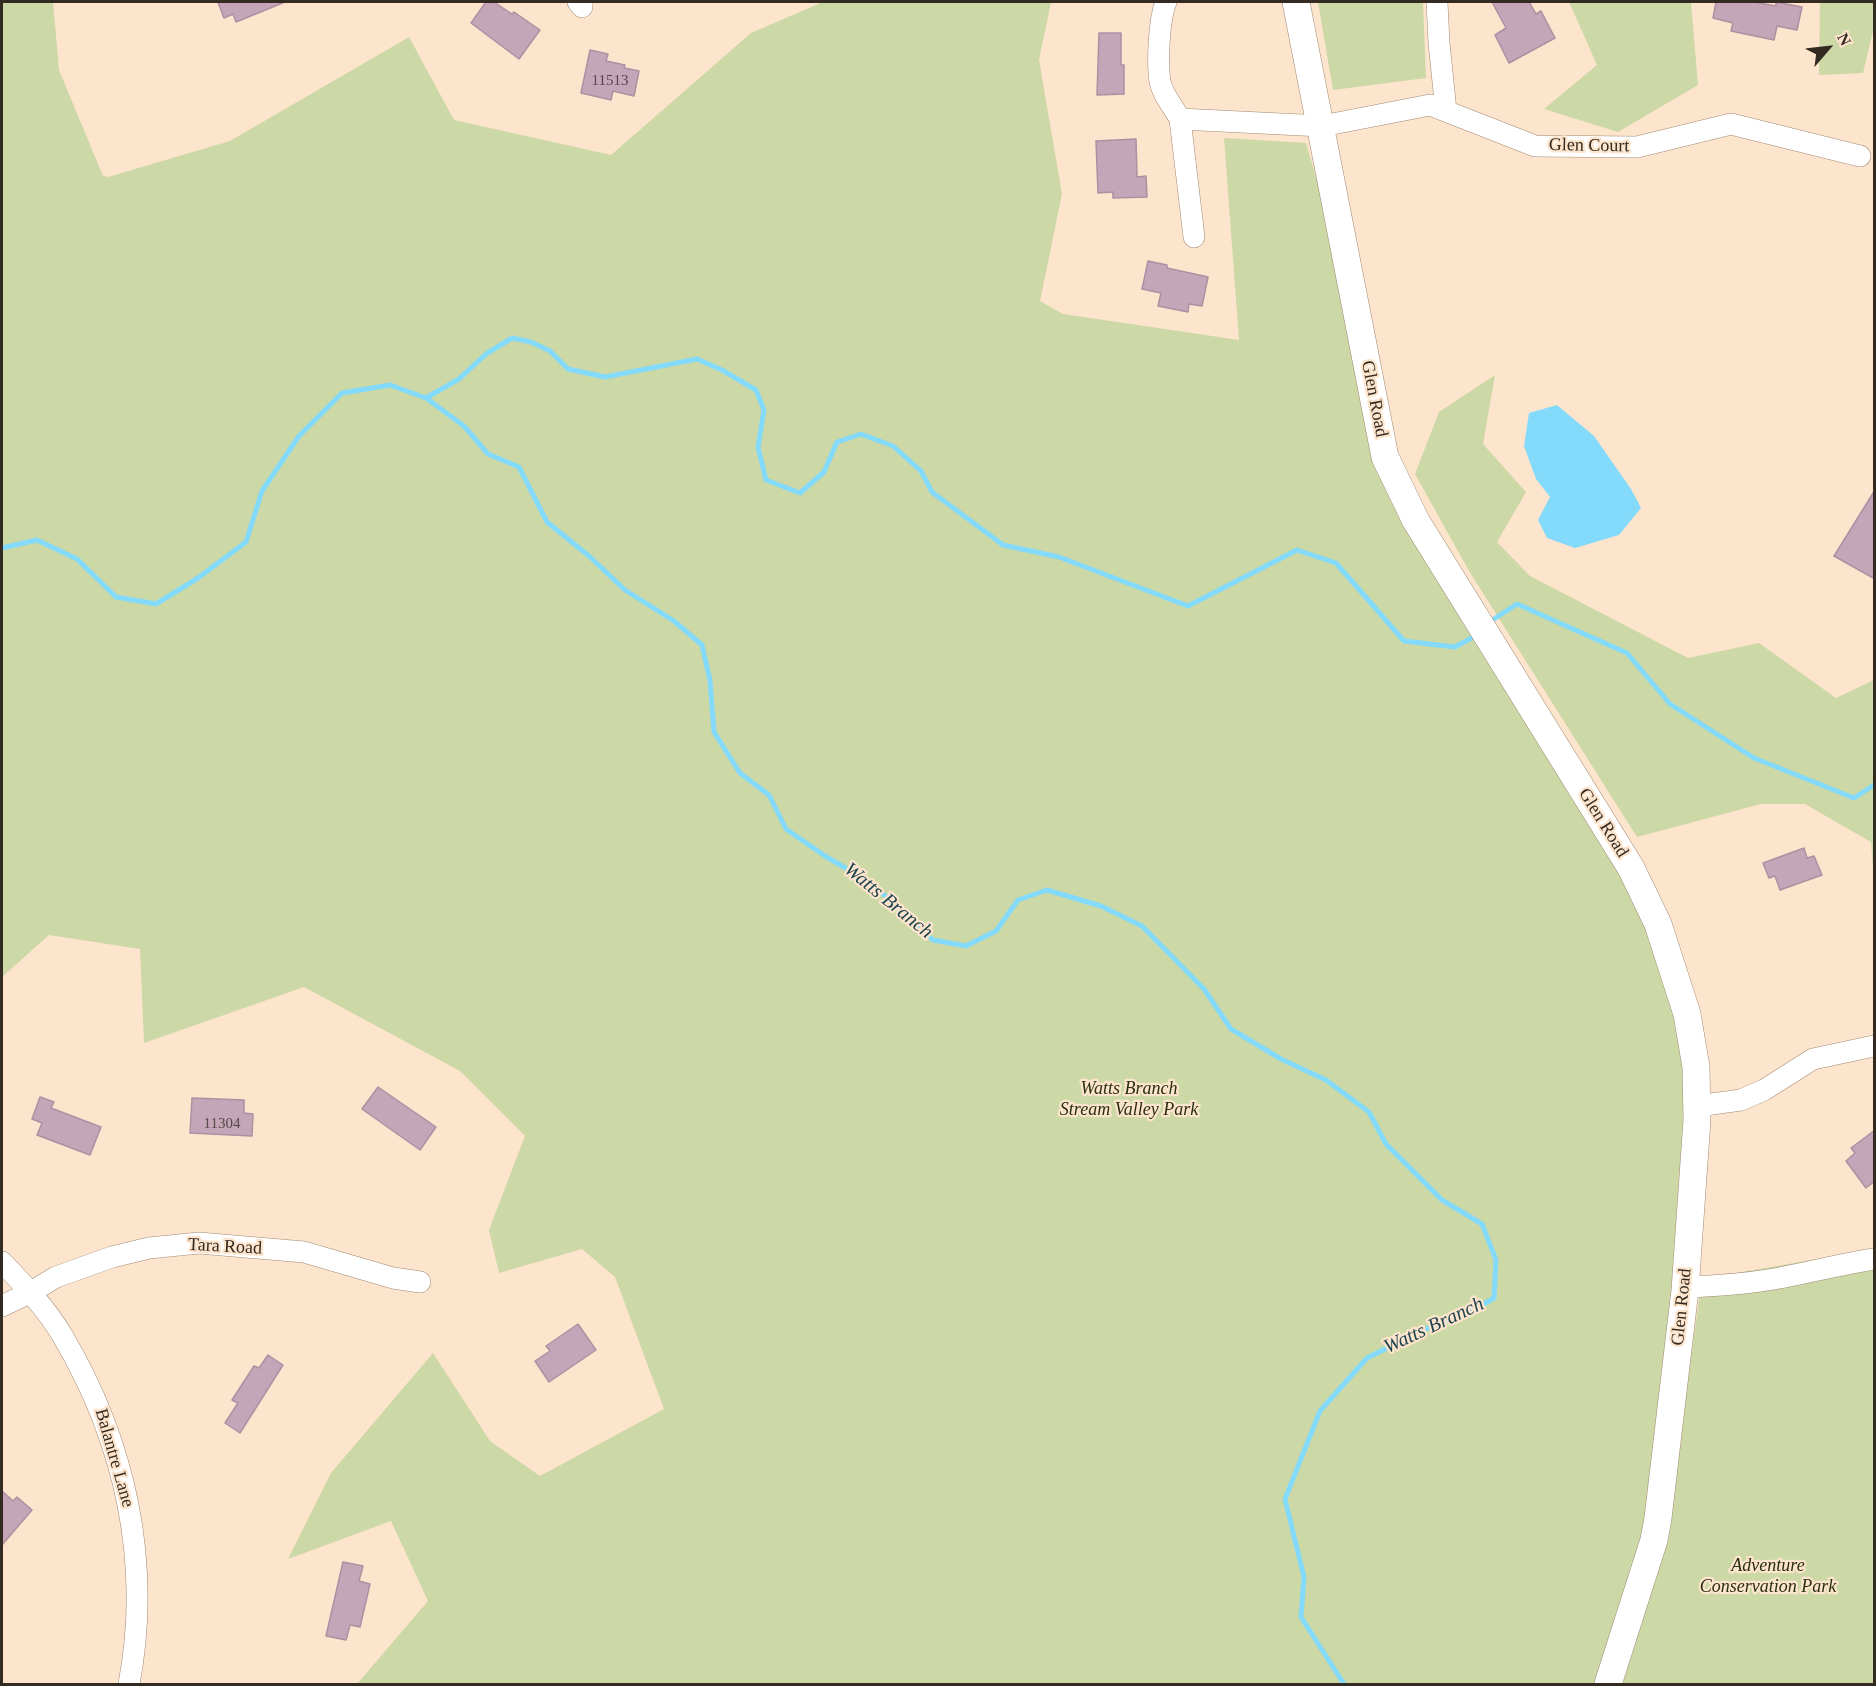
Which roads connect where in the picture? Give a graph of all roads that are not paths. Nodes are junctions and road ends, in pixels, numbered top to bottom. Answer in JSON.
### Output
{"nodes":[{"id":1,"x":1166,"y":2,"type":"edge"},
{"id":2,"x":1296,"y":2,"type":"edge"},
{"id":3,"x":1437,"y":2,"type":"edge"},
{"id":4,"x":1446,"y":111,"type":"junction"},
{"id":5,"x":1180,"y":119,"type":"junction"},
{"id":6,"x":1322,"y":126,"type":"junction"},
{"id":7,"x":1860,"y":156,"type":"dead end"},
{"id":8,"x":1194,"y":237,"type":"dead end"},
{"id":9,"x":1875,"y":1046,"type":"edge"},
{"id":10,"x":1697,"y":1106,"type":"junction"},
{"id":11,"x":1875,"y":1258,"type":"edge"},
{"id":12,"x":2,"y":1262,"type":"edge"},
{"id":13,"x":420,"y":1281,"type":"dead end"},
{"id":14,"x":1686,"y":1287,"type":"junction"},
{"id":15,"x":31,"y":1292,"type":"junction"},
{"id":16,"x":2,"y":1306,"type":"edge"},
{"id":17,"x":129,"y":1684,"type":"edge"},
{"id":18,"x":1608,"y":1684,"type":"edge"}],
"edges":[{"from":1,"to":5,"type":"street"},
{"from":2,"to":6,"type":"main road","name":"Glen Road"},
{"from":3,"to":4,"type":"street"},
{"from":4,"to":6,"type":"street","name":"Glen Court"},
{"from":4,"to":7,"type":"street","name":"Glen Court"},
{"from":5,"to":6,"type":"street","name":"Glen Court"},
{"from":5,"to":8,"type":"street"},
{"from":6,"to":10,"type":"main road","name":"Glen Road"},
{"from":9,"to":10,"type":"street"},
{"from":10,"to":14,"type":"main road","name":"Glen Road"},
{"from":11,"to":14,"type":"street"},
{"from":12,"to":15,"type":"street","name":"Balantre Lane"},
{"from":13,"to":15,"type":"street","name":"Tara Road"},
{"from":14,"to":18,"type":"main road","name":"Glen Road"},
{"from":15,"to":16,"type":"street","name":"Tara Road"},
{"from":15,"to":17,"type":"street","name":"Balantre Lane"}]}
